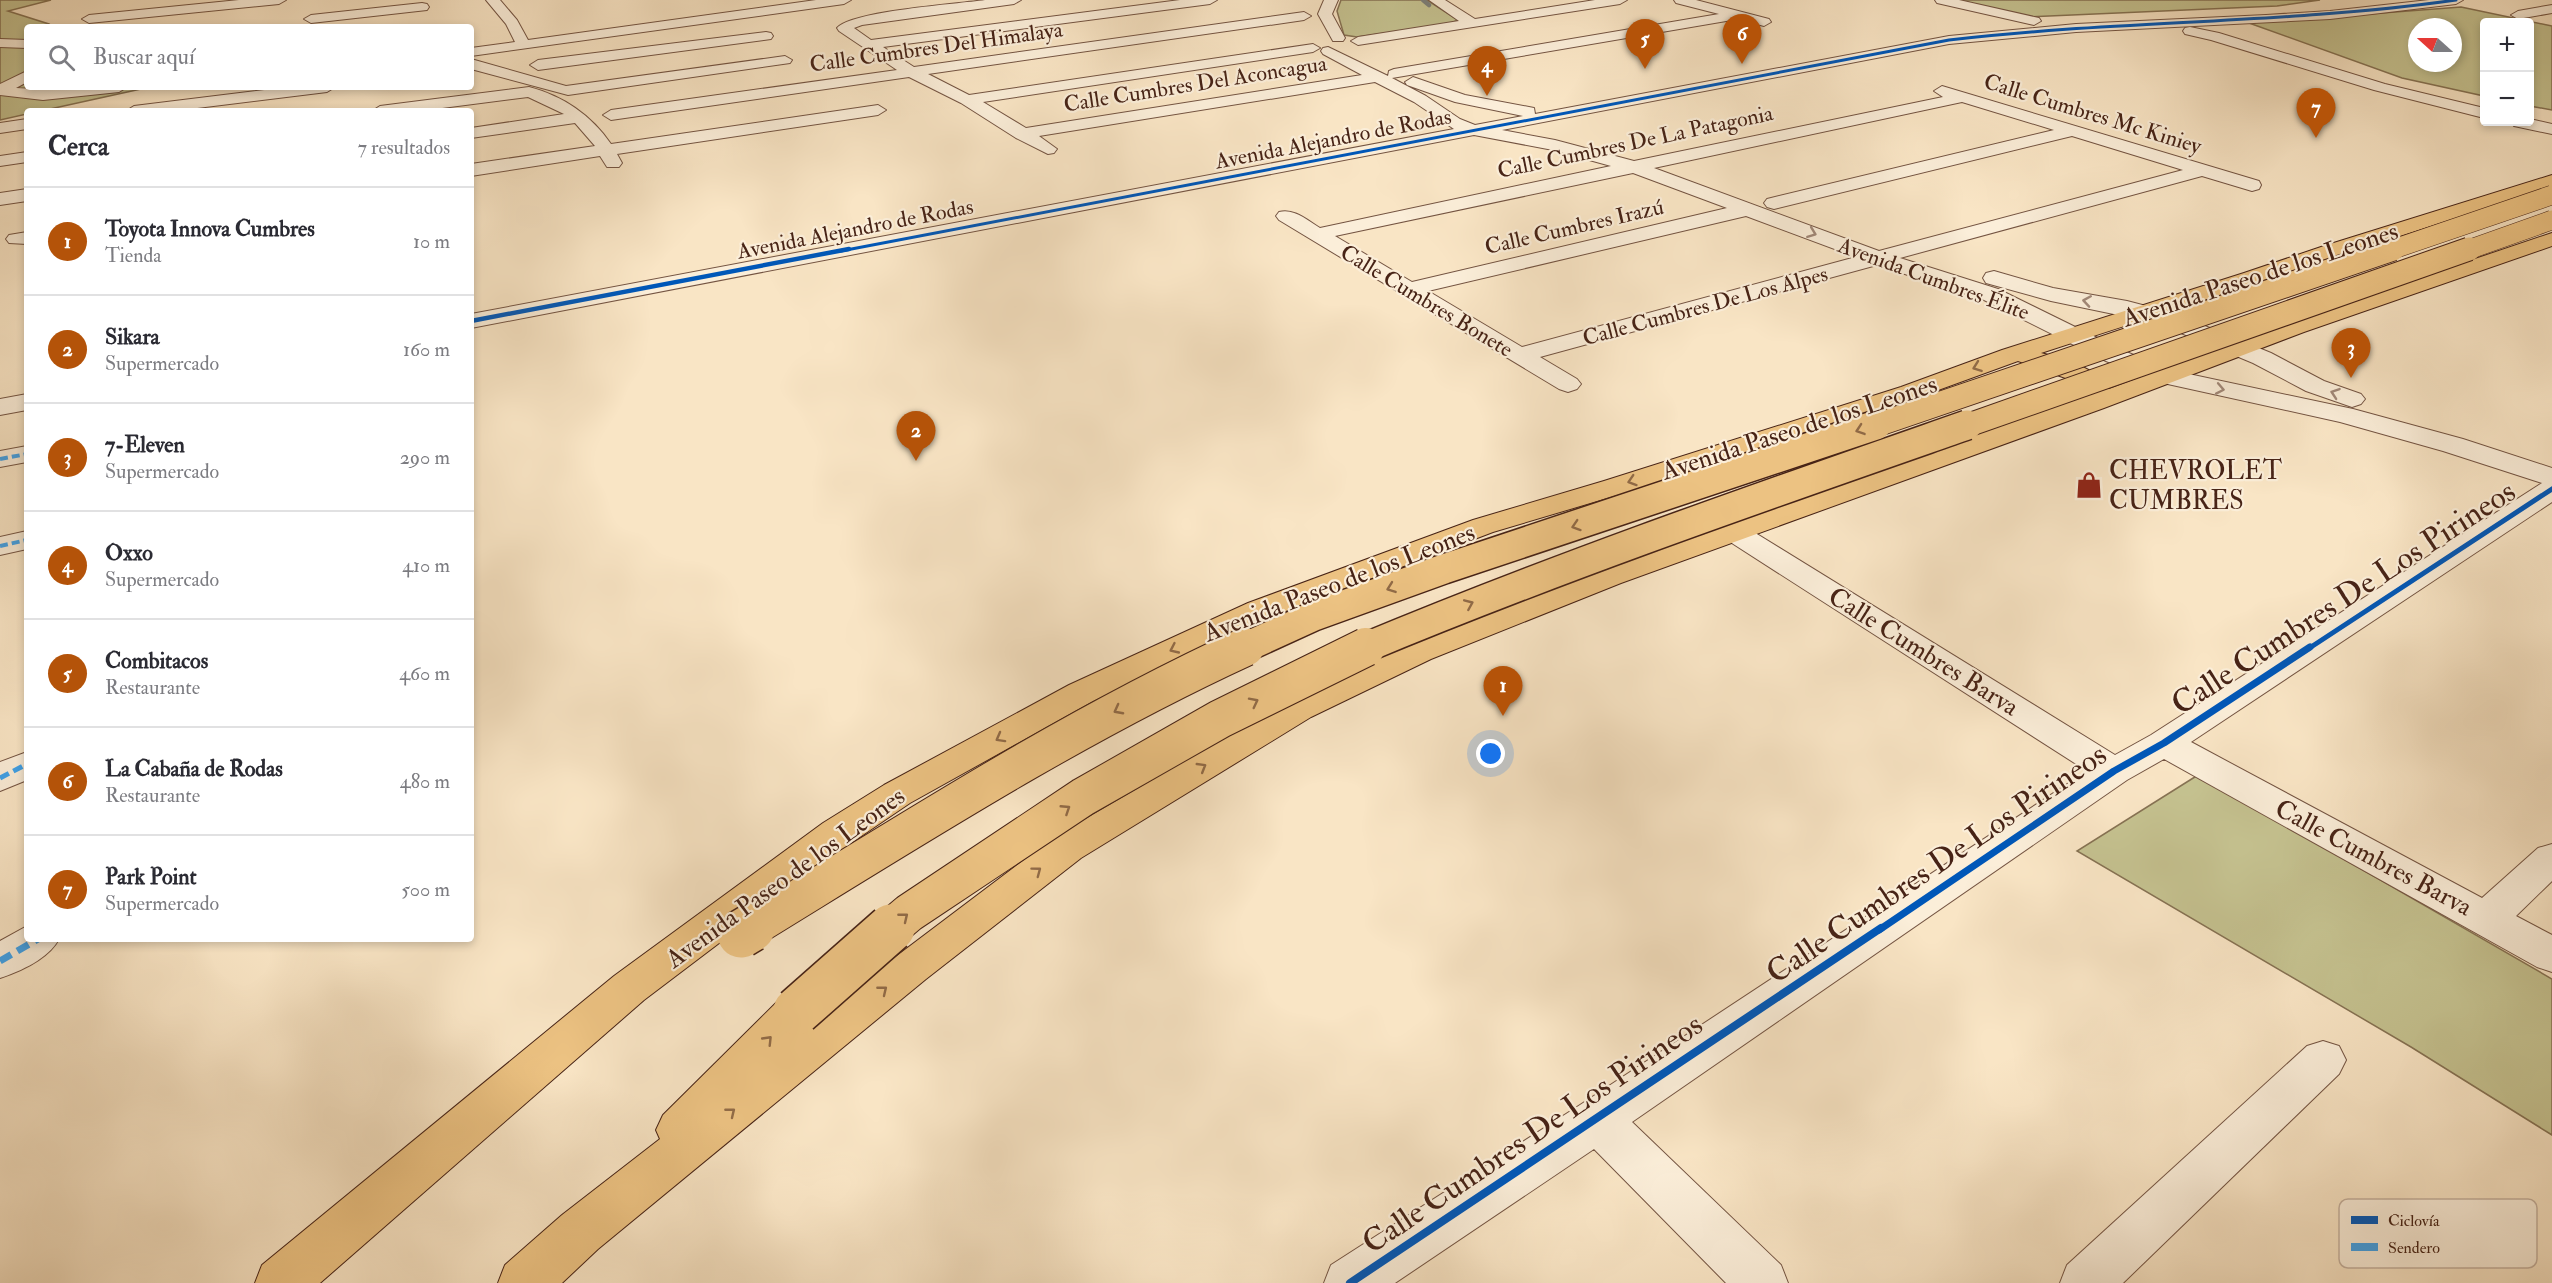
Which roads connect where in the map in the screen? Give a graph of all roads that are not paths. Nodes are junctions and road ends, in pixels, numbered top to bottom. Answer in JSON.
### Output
{"nodes":[{"id":1,"x":844,"y":0,"type":"edge"},
{"id":2,"x":1014,"y":0,"type":"edge"},
{"id":3,"x":1210,"y":0,"type":"edge"},
{"id":4,"x":1331,"y":0,"type":"edge"},
{"id":5,"x":1436,"y":0,"type":"edge"},
{"id":6,"x":1620,"y":0,"type":"edge"},
{"id":7,"x":1681,"y":0,"type":"edge"},
{"id":8,"x":1942,"y":0,"type":"edge"},
{"id":9,"x":2396,"y":0,"type":"edge"},
{"id":10,"x":2456,"y":0,"type":"edge"},
{"id":11,"x":494,"y":1,"type":"edge"},
{"id":12,"x":512,"y":1,"type":"edge"},
{"id":13,"x":1310,"y":1,"type":"edge"},
{"id":14,"x":243,"y":4,"type":"junction"},
{"id":15,"x":1071,"y":4,"type":"dead end"},
{"id":16,"x":422,"y":7,"type":"dead end"},
{"id":17,"x":289,"y":9,"type":"edge"},
{"id":18,"x":2552,"y":9,"type":"edge"},
{"id":19,"x":272,"y":15,"type":"dead end"},
{"id":20,"x":1096,"y":15,"type":"junction"},
{"id":21,"x":1738,"y":15,"type":"junction"},
{"id":22,"x":2143,"y":16,"type":"junction"},
{"id":23,"x":2552,"y":17,"type":"edge"},
{"id":24,"x":89,"y":19,"type":"dead end"},
{"id":25,"x":2191,"y":21,"type":"junction"},
{"id":26,"x":1764,"y":22,"type":"dead end"},
{"id":27,"x":1472,"y":23,"type":"junction"},
{"id":28,"x":324,"y":24,"type":"edge"},
{"id":29,"x":2046,"y":25,"type":"junction"},
{"id":30,"x":2217,"y":28,"type":"junction"},
{"id":31,"x":2240,"y":34,"type":"junction"},
{"id":32,"x":766,"y":36,"type":"dead end"},
{"id":33,"x":1317,"y":36,"type":"junction"},
{"id":34,"x":0,"y":43,"type":"edge"},
{"id":35,"x":24,"y":44,"type":"edge"},
{"id":36,"x":523,"y":44,"type":"junction"},
{"id":37,"x":871,"y":45,"type":"junction"},
{"id":38,"x":1356,"y":45,"type":"junction"},
{"id":39,"x":2286,"y":45,"type":"junction"},
{"id":40,"x":1887,"y":46,"type":"junction"},
{"id":41,"x":474,"y":52,"type":"edge"},
{"id":42,"x":785,"y":60,"type":"dead end"},
{"id":43,"x":474,"y":65,"type":"edge"},
{"id":44,"x":498,"y":70,"type":"junction"},
{"id":45,"x":911,"y":72,"type":"junction"},
{"id":46,"x":1385,"y":75,"type":"junction"},
{"id":47,"x":474,"y":76,"type":"edge"},
{"id":48,"x":24,"y":77,"type":"edge"},
{"id":49,"x":1931,"y":88,"type":"dead end"},
{"id":50,"x":90,"y":90,"type":"edge"},
{"id":51,"x":312,"y":90,"type":"edge"},
{"id":52,"x":568,"y":90,"type":"junction"},
{"id":53,"x":529,"y":92,"type":"junction"},
{"id":54,"x":1964,"y":97,"type":"junction"},
{"id":55,"x":967,"y":100,"type":"junction"},
{"id":56,"x":240,"y":105,"type":"edge"},
{"id":57,"x":2480,"y":107,"type":"edge"},
{"id":58,"x":187,"y":108,"type":"edge"},
{"id":59,"x":404,"y":108,"type":"edge"},
{"id":60,"x":2480,"y":108,"type":"edge"},
{"id":61,"x":601,"y":109,"type":"junction"},
{"id":62,"x":878,"y":110,"type":"dead end"},
{"id":63,"x":1521,"y":110,"type":"junction"},
{"id":64,"x":1544,"y":116,"type":"junction"},
{"id":65,"x":2534,"y":116,"type":"edge"},
{"id":66,"x":579,"y":117,"type":"junction"},
{"id":67,"x":2552,"y":120,"type":"edge"},
{"id":68,"x":24,"y":124,"type":"edge"},
{"id":69,"x":2534,"y":125,"type":"edge"},
{"id":70,"x":1463,"y":126,"type":"junction"},
{"id":71,"x":0,"y":128,"type":"edge"},
{"id":72,"x":2552,"y":129,"type":"edge"},
{"id":73,"x":2074,"y":131,"type":"junction"},
{"id":74,"x":474,"y":133,"type":"edge"},
{"id":75,"x":1022,"y":134,"type":"junction"},
{"id":76,"x":1048,"y":149,"type":"dead end"},
{"id":77,"x":634,"y":154,"type":"junction"},
{"id":78,"x":24,"y":157,"type":"edge"},
{"id":79,"x":610,"y":157,"type":"junction"},
{"id":80,"x":0,"y":161,"type":"edge"},
{"id":81,"x":1659,"y":162,"type":"junction"},
{"id":82,"x":1634,"y":167,"type":"junction"},
{"id":83,"x":474,"y":170,"type":"edge"},
{"id":84,"x":2203,"y":170,"type":"junction"},
{"id":85,"x":2552,"y":181,"type":"edge"},
{"id":86,"x":2252,"y":185,"type":"dead end"},
{"id":87,"x":24,"y":195,"type":"edge"},
{"id":88,"x":2552,"y":195,"type":"edge"},
{"id":89,"x":0,"y":199,"type":"edge"},
{"id":90,"x":1774,"y":203,"type":"junction"},
{"id":91,"x":1749,"y":209,"type":"junction"},
{"id":92,"x":1286,"y":216,"type":"dead end"},
{"id":93,"x":2552,"y":220,"type":"edge"},
{"id":94,"x":1318,"y":234,"type":"junction"},
{"id":95,"x":2552,"y":239,"type":"edge"},
{"id":96,"x":1906,"y":252,"type":"junction"},
{"id":97,"x":1880,"y":258,"type":"junction"},
{"id":98,"x":1410,"y":289,"type":"junction"},
{"id":99,"x":2216,"y":290,"type":"junction"},
{"id":100,"x":474,"y":306,"type":"edge"},
{"id":101,"x":2145,"y":312,"type":"junction"},
{"id":102,"x":474,"y":320,"type":"edge"},
{"id":103,"x":2296,"y":327,"type":"junction"},
{"id":104,"x":2074,"y":336,"type":"junction"},
{"id":105,"x":2240,"y":349,"type":"junction"},
{"id":106,"x":1519,"y":355,"type":"junction"},
{"id":107,"x":2011,"y":355,"type":"junction"},
{"id":108,"x":2163,"y":376,"type":"junction"},
{"id":109,"x":1568,"y":384,"type":"dead end"},
{"id":110,"x":24,"y":388,"type":"edge"},
{"id":111,"x":0,"y":392,"type":"edge"},
{"id":112,"x":24,"y":403,"type":"edge"},
{"id":113,"x":2095,"y":403,"type":"junction"},
{"id":114,"x":0,"y":407,"type":"edge"},
{"id":115,"x":24,"y":455,"type":"edge"},
{"id":116,"x":0,"y":459,"type":"edge"},
{"id":117,"x":2552,"y":460,"type":"edge"},
{"id":118,"x":2552,"y":477,"type":"edge"},
{"id":119,"x":2552,"y":489,"type":"edge"},
{"id":120,"x":1734,"y":532,"type":"junction"},
{"id":121,"x":24,"y":541,"type":"edge"},
{"id":122,"x":0,"y":546,"type":"edge"},
{"id":123,"x":2164,"y":743,"type":"junction"},
{"id":124,"x":24,"y":766,"type":"edge"},
{"id":125,"x":2114,"y":771,"type":"junction"},
{"id":126,"x":0,"y":778,"type":"edge"},
{"id":127,"x":2552,"y":858,"type":"edge"},
{"id":128,"x":2487,"y":918,"type":"junction"},
{"id":129,"x":33,"y":942,"type":"edge"},
{"id":130,"x":2552,"y":955,"type":"edge"},
{"id":131,"x":0,"y":961,"type":"edge"},
{"id":132,"x":647,"y":976,"type":"junction"},
{"id":133,"x":2323,"y":1060,"type":"dead end"},
{"id":134,"x":1597,"y":1120,"type":"junction"},
{"id":135,"x":580,"y":1232,"type":"junction"},
{"id":136,"x":281,"y":1283,"type":"edge"},
{"id":137,"x":524,"y":1283,"type":"edge"},
{"id":138,"x":1350,"y":1283,"type":"edge"},
{"id":139,"x":1762,"y":1283,"type":"edge"},
{"id":140,"x":2086,"y":1283,"type":"edge"}],
"edges":[{"from":1,"to":36,"type":"street"},
{"from":2,"to":37,"type":"street"},
{"from":3,"to":20,"type":"street"},
{"from":4,"to":33,"type":"street"},
{"from":5,"to":27,"type":"street"},
{"from":6,"to":27,"type":"street"},
{"from":7,"to":21,"type":"street"},
{"from":8,"to":29,"type":"street"},
{"from":9,"to":22,"type":"street","name":"Avenida Alejandro de Rodas"},
{"from":10,"to":30,"type":"street","name":"Avenida Alejandro de Rodas"},
{"from":11,"to":12,"type":"street"},
{"from":11,"to":36,"type":"street"},
{"from":13,"to":33,"type":"street"},
{"from":14,"to":17,"type":"street"},
{"from":14,"to":19,"type":"street"},
{"from":14,"to":24,"type":"street"},
{"from":15,"to":20,"type":"street"},
{"from":16,"to":17,"type":"street"},
{"from":17,"to":28,"type":"street"},
{"from":18,"to":23,"type":"street"},
{"from":20,"to":37,"type":"street"},
{"from":21,"to":26,"type":"street"},
{"from":21,"to":46,"type":"street","name":"Calle Cumbres Del Aconcagua"},
{"from":22,"to":25,"type":"street","name":"Avenida Alejandro de Rodas"},
{"from":22,"to":29,"type":"street","name":"Avenida Alejandro de Rodas"},
{"from":22,"to":30,"type":"street"},
{"from":25,"to":30,"type":"street","name":"Avenida Alejandro de Rodas"},
{"from":25,"to":31,"type":"street"},
{"from":27,"to":38,"type":"street"},
{"from":29,"to":40,"type":"street","name":"Avenida Alejandro de Rodas"},
{"from":30,"to":31,"type":"street"},
{"from":30,"to":39,"type":"street"},
{"from":30,"to":60,"type":"street"},
{"from":31,"to":39,"type":"street"},
{"from":32,"to":44,"type":"street"},
{"from":33,"to":38,"type":"street"},
{"from":33,"to":45,"type":"street","name":"Calle Cumbres Del Himalaya"},
{"from":33,"to":46,"type":"street","name":"Avenida Cumbres Élite"},
{"from":33,"to":55,"type":"street"},
{"from":34,"to":35,"type":"street"},
{"from":36,"to":41,"type":"street"},
{"from":37,"to":45,"type":"street"},
{"from":38,"to":46,"type":"street","name":"Avenida Cumbres Élite"},
{"from":39,"to":57,"type":"street"},
{"from":40,"to":63,"type":"street","name":"Avenida Alejandro de Rodas"},
{"from":40,"to":64,"type":"street","name":"Avenida Alejandro de Rodas"},
{"from":42,"to":52,"type":"street"},
{"from":43,"to":44,"type":"street"},
{"from":44,"to":52,"type":"street"},
{"from":45,"to":55,"type":"street"},
{"from":45,"to":61,"type":"street","name":"Calle Cumbres Del Himalaya"},
{"from":46,"to":63,"type":"street","name":"Avenida Cumbres Élite"},
{"from":46,"to":70,"type":"street","name":"Avenida Cumbres Élite"},
{"from":46,"to":75,"type":"street","name":"Calle Cumbres Del Aconcagua"},
{"from":47,"to":53,"type":"street"},
{"from":48,"to":50,"type":"street"},
{"from":49,"to":54,"type":"street","name":"Calle Cumbres Mc Kiniey"},
{"from":51,"to":56,"type":"street"},
{"from":52,"to":61,"type":"street"},
{"from":53,"to":59,"type":"street"},
{"from":53,"to":66,"type":"street"},
{"from":54,"to":73,"type":"street","name":"Calle Cumbres Mc Kiniey"},
{"from":54,"to":81,"type":"street","name":"Calle Cumbres De La Patagonia"},
{"from":55,"to":75,"type":"street"},
{"from":56,"to":58,"type":"street"},
{"from":61,"to":77,"type":"street"},
{"from":62,"to":77,"type":"street"},
{"from":63,"to":64,"type":"street","name":"Avenida Cumbres Élite"},
{"from":63,"to":70,"type":"street","name":"Avenida Alejandro de Rodas"},
{"from":64,"to":70,"type":"street","name":"Avenida Alejandro de Rodas"},
{"from":64,"to":81,"type":"street","name":"Avenida Cumbres Élite"},
{"from":65,"to":67,"type":"street"},
{"from":66,"to":74,"type":"street"},
{"from":66,"to":79,"type":"street"},
{"from":68,"to":71,"type":"street"},
{"from":69,"to":72,"type":"street"},
{"from":70,"to":82,"type":"street","name":"Avenida Cumbres Élite"},
{"from":70,"to":100,"type":"street","name":"Avenida Alejandro de Rodas"},
{"from":70,"to":102,"type":"street","name":"Avenida Alejandro de Rodas"},
{"from":73,"to":84,"type":"street","name":"Calle Cumbres Mc Kiniey"},
{"from":73,"to":90,"type":"street"},
{"from":75,"to":76,"type":"street"},
{"from":77,"to":79,"type":"street"},
{"from":78,"to":80,"type":"street"},
{"from":79,"to":83,"type":"street"},
{"from":81,"to":82,"type":"street","name":"Calle Cumbres De La Patagonia"},
{"from":81,"to":90,"type":"street","name":"Avenida Cumbres Élite"},
{"from":82,"to":91,"type":"street","name":"Avenida Cumbres Élite"},
{"from":82,"to":94,"type":"street","name":"Calle Cumbres De La Patagonia"},
{"from":84,"to":86,"type":"street","name":"Calle Cumbres Mc Kiniey"},
{"from":84,"to":96,"type":"street","name":"Calle Cumbres De Los Alpes"},
{"from":85,"to":99,"type":"main road","name":"Avenida Paseo de los Leones"},
{"from":87,"to":89,"type":"street"},
{"from":88,"to":132,"type":"main road","one_way":true,"bridge":true},
{"from":90,"to":96,"type":"street","name":"Avenida Cumbres Élite"},
{"from":91,"to":97,"type":"street","name":"Avenida Cumbres Élite","one_way":true},
{"from":91,"to":98,"type":"street","name":"Calle Cumbres Irazú"},
{"from":92,"to":94,"type":"street","name":"Calle Cumbres Bonete"},
{"from":135,"to":93,"type":"main road","one_way":true,"bridge":true},
{"from":94,"to":98,"type":"street","name":"Calle Cumbres Bonete"},
{"from":95,"to":103,"type":"main road"},
{"from":96,"to":97,"type":"street","name":"Calle Cumbres De Los Alpes"},
{"from":101,"to":96,"type":"street","name":"Avenida Cumbres Élite","one_way":true},
{"from":97,"to":104,"type":"street","name":"Avenida Cumbres Élite"},
{"from":97,"to":106,"type":"street","name":"Calle Cumbres De Los Alpes"},
{"from":98,"to":106,"type":"street","name":"Calle Cumbres Bonete"},
{"from":99,"to":101,"type":"main road","name":"Avenida Paseo de los Leones"},
{"from":99,"to":103,"type":"main road"},
{"from":101,"to":104,"type":"main road","name":"Avenida Paseo de los Leones"},
{"from":101,"to":105,"type":"street","name":"Avenida Cumbres Élite"},
{"from":103,"to":105,"type":"main road"},
{"from":104,"to":107,"type":"main road","name":"Avenida Paseo de los Leones"},
{"from":104,"to":108,"type":"street","name":"Avenida Cumbres Élite"},
{"from":105,"to":108,"type":"main road"},
{"from":117,"to":105,"type":"street","name":"Avenida Cumbres Élite","one_way":true},
{"from":106,"to":109,"type":"street","name":"Calle Cumbres Bonete"},
{"from":107,"to":113,"type":"main road"},
{"from":107,"to":132,"type":"main road","name":"Avenida Paseo de los Leones","one_way":true},
{"from":108,"to":113,"type":"main road"},
{"from":108,"to":118,"type":"street","name":"Avenida Cumbres Élite","one_way":true},
{"from":110,"to":111,"type":"street"},
{"from":112,"to":114,"type":"street"},
{"from":113,"to":120,"type":"main road"},
{"from":115,"to":116,"type":"street"},
{"from":119,"to":123,"type":"street","name":"Calle Cumbres De Los Pirineos"},
{"from":120,"to":125,"type":"street","name":"Calle Cumbres Barva"},
{"from":135,"to":120,"type":"main road","one_way":true},
{"from":121,"to":122,"type":"street"},
{"from":123,"to":125,"type":"street","name":"Calle Cumbres De Los Pirineos"},
{"from":123,"to":128,"type":"street","name":"Calle Cumbres Barva"},
{"from":124,"to":126,"type":"street"},
{"from":125,"to":134,"type":"street","name":"Calle Cumbres De Los Pirineos"},
{"from":127,"to":128,"type":"street"},
{"from":128,"to":130,"type":"street","name":"Calle Cumbres Barva"},
{"from":129,"to":131,"type":"street"},
{"from":132,"to":136,"type":"main road","name":"Avenida Paseo de los Leones"},
{"from":133,"to":140,"type":"street"},
{"from":134,"to":138,"type":"street","name":"Calle Cumbres De Los Pirineos"},
{"from":134,"to":139,"type":"street"},
{"from":135,"to":137,"type":"main road"}]}
